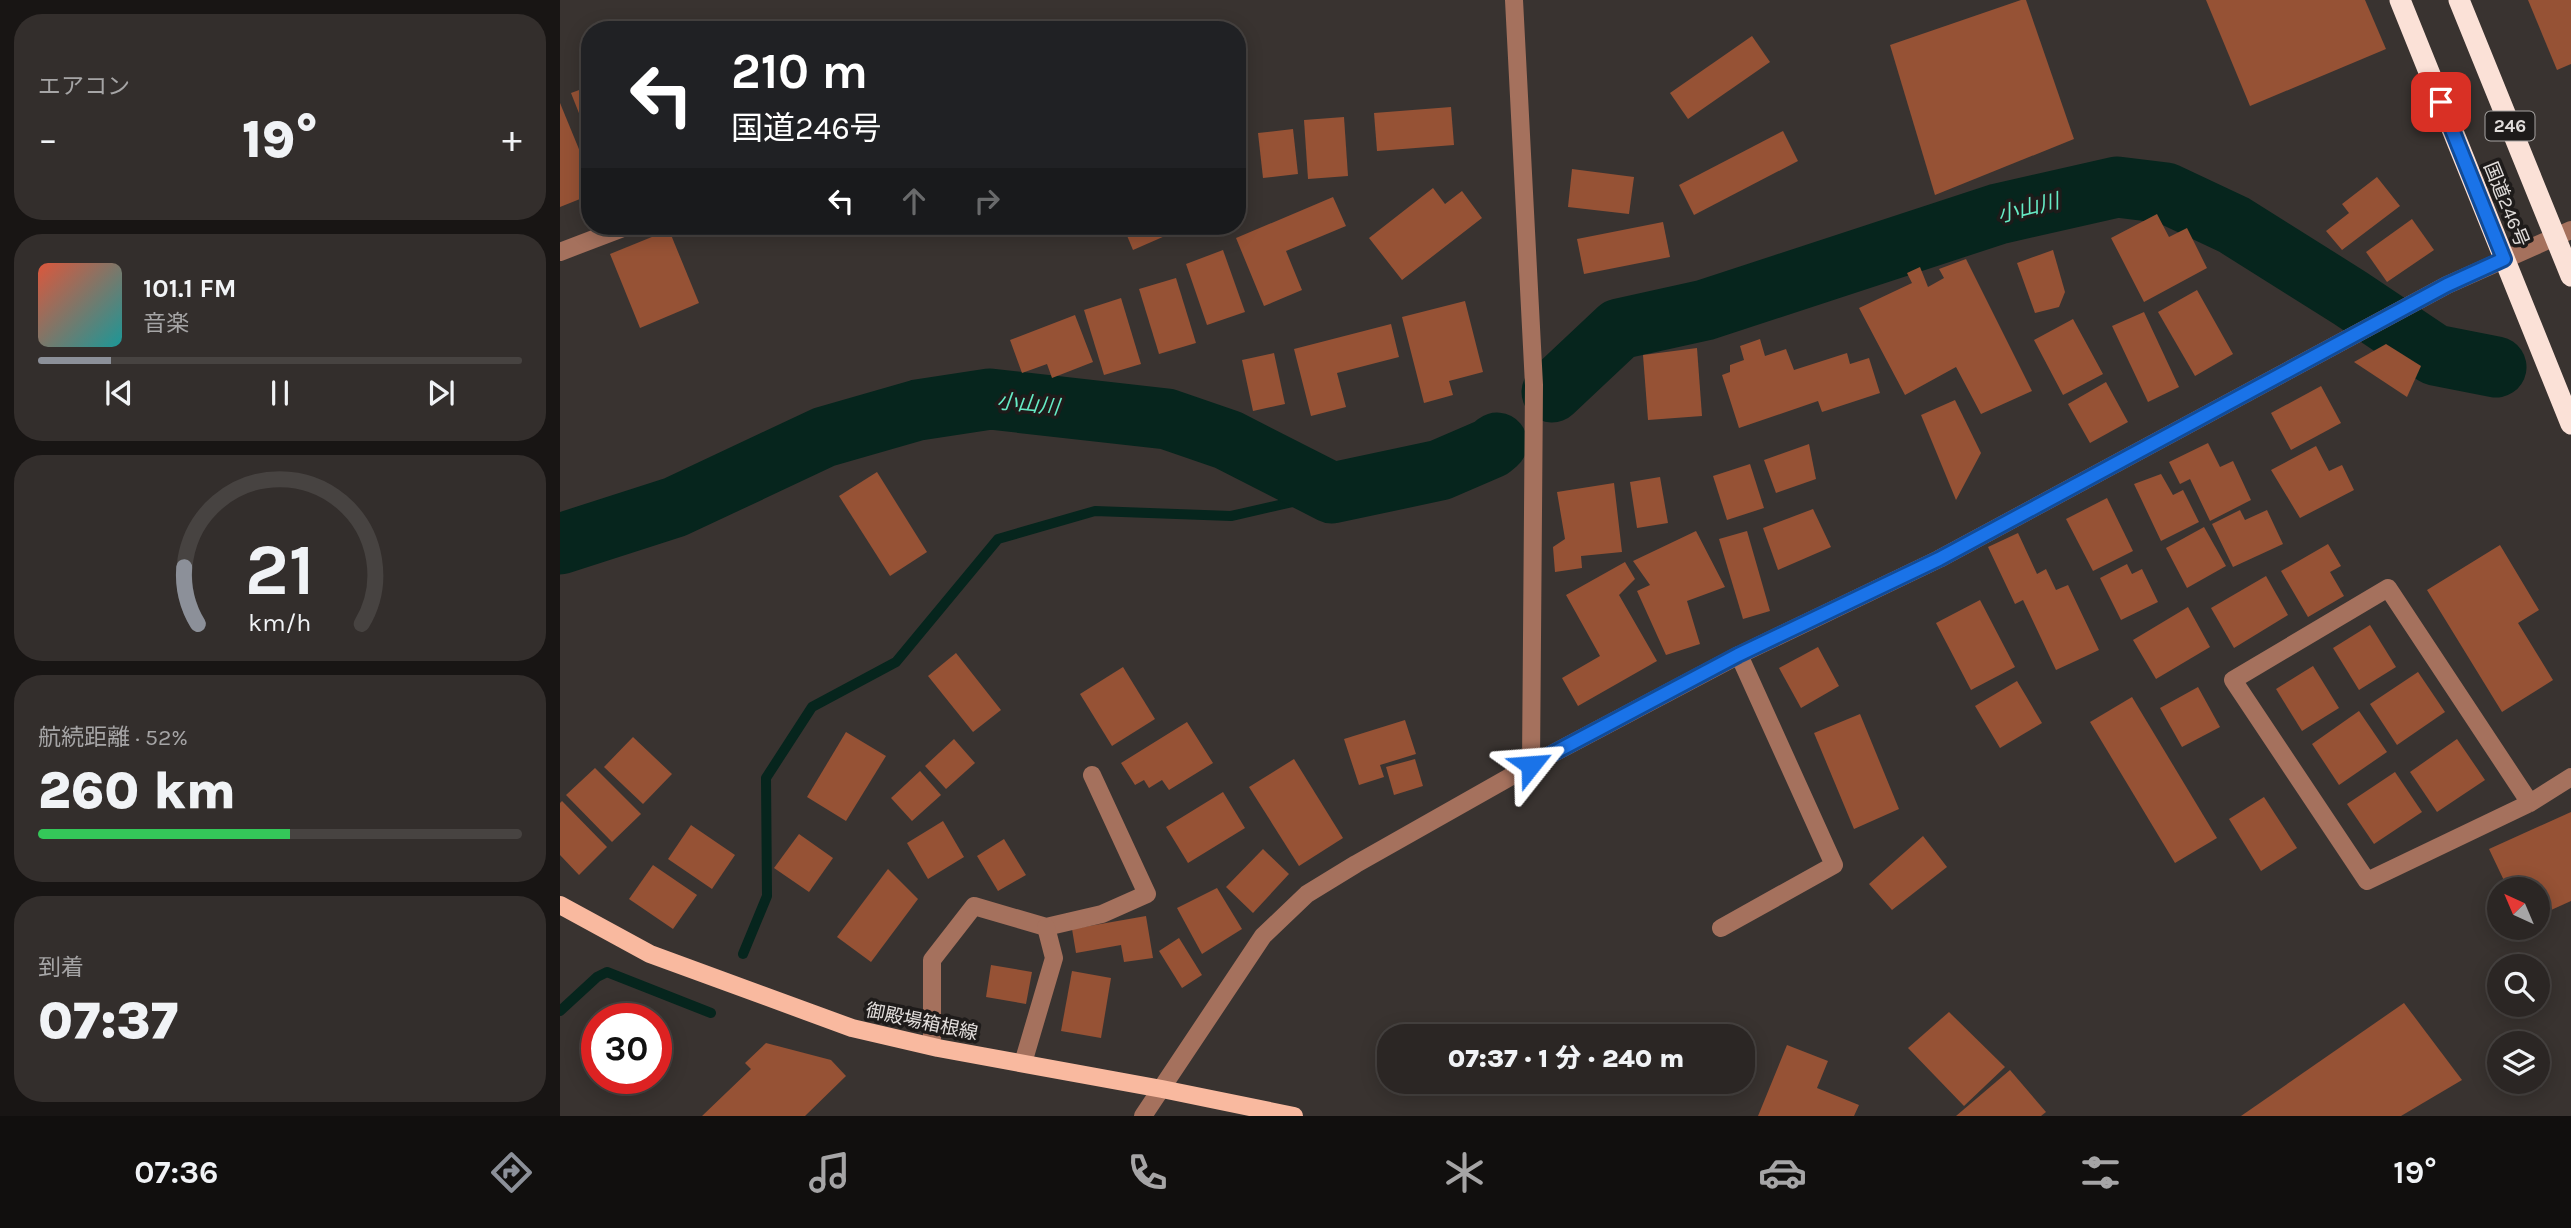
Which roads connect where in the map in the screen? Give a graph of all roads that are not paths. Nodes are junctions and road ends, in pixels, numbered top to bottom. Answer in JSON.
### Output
{"nodes":[{"id":1,"x":1514,"y":0,"type":"edge"},
{"id":2,"x":2400,"y":0,"type":"edge"},
{"id":3,"x":2459,"y":0,"type":"edge"},
{"id":4,"x":2563,"y":234,"type":"edge"},
{"id":5,"x":604,"y":235,"type":"edge"},
{"id":6,"x":560,"y":251,"type":"edge"},
{"id":7,"x":2504,"y":259,"type":"junction"},
{"id":8,"x":2571,"y":276,"type":"edge"},
{"id":9,"x":2571,"y":424,"type":"edge"},
{"id":10,"x":1738,"y":655,"type":"junction"},
{"id":11,"x":1531,"y":765,"type":"junction"},
{"id":12,"x":1092,"y":775,"type":"dead end"},
{"id":13,"x":2571,"y":777,"type":"edge"},
{"id":14,"x":2530,"y":803,"type":"junction"},
{"id":15,"x":560,"y":905,"type":"edge"},
{"id":16,"x":1046,"y":927,"type":"junction"},
{"id":17,"x":1721,"y":928,"type":"dead end"},
{"id":18,"x":932,"y":1046,"type":"junction"},
{"id":19,"x":1023,"y":1063,"type":"junction"},
{"id":20,"x":1162,"y":1089,"type":"junction"},
{"id":21,"x":1143,"y":1116,"type":"edge"},
{"id":22,"x":1294,"y":1116,"type":"edge"}],
"edges":[{"from":1,"to":11,"type":"street"},
{"from":2,"to":7,"type":"highway","name":"国道246号","number":"246"},
{"from":3,"to":4,"type":"highway","name":"国道246号","number":"246"},
{"from":4,"to":7,"type":"street"},
{"from":4,"to":8,"type":"highway","name":"国道246号","number":"246"},
{"from":5,"to":6,"type":"street"},
{"from":7,"to":9,"type":"highway","name":"国道246号","number":"246"},
{"from":7,"to":10,"type":"street"},
{"from":10,"to":11,"type":"street"},
{"from":10,"to":17,"type":"street"},
{"from":11,"to":20,"type":"street"},
{"from":12,"to":16,"type":"street"},
{"from":13,"to":14,"type":"street"},
{"from":14,"to":14,"type":"street"},
{"from":15,"to":18,"type":"main road","name":"御殿場箱根線"},
{"from":16,"to":18,"type":"street"},
{"from":16,"to":19,"type":"street"},
{"from":18,"to":19,"type":"main road","name":"御殿場箱根線"},
{"from":19,"to":20,"type":"main road","name":"御殿場箱根線"},
{"from":20,"to":21,"type":"street"},
{"from":20,"to":22,"type":"main road","name":"御殿場箱根線"}]}
